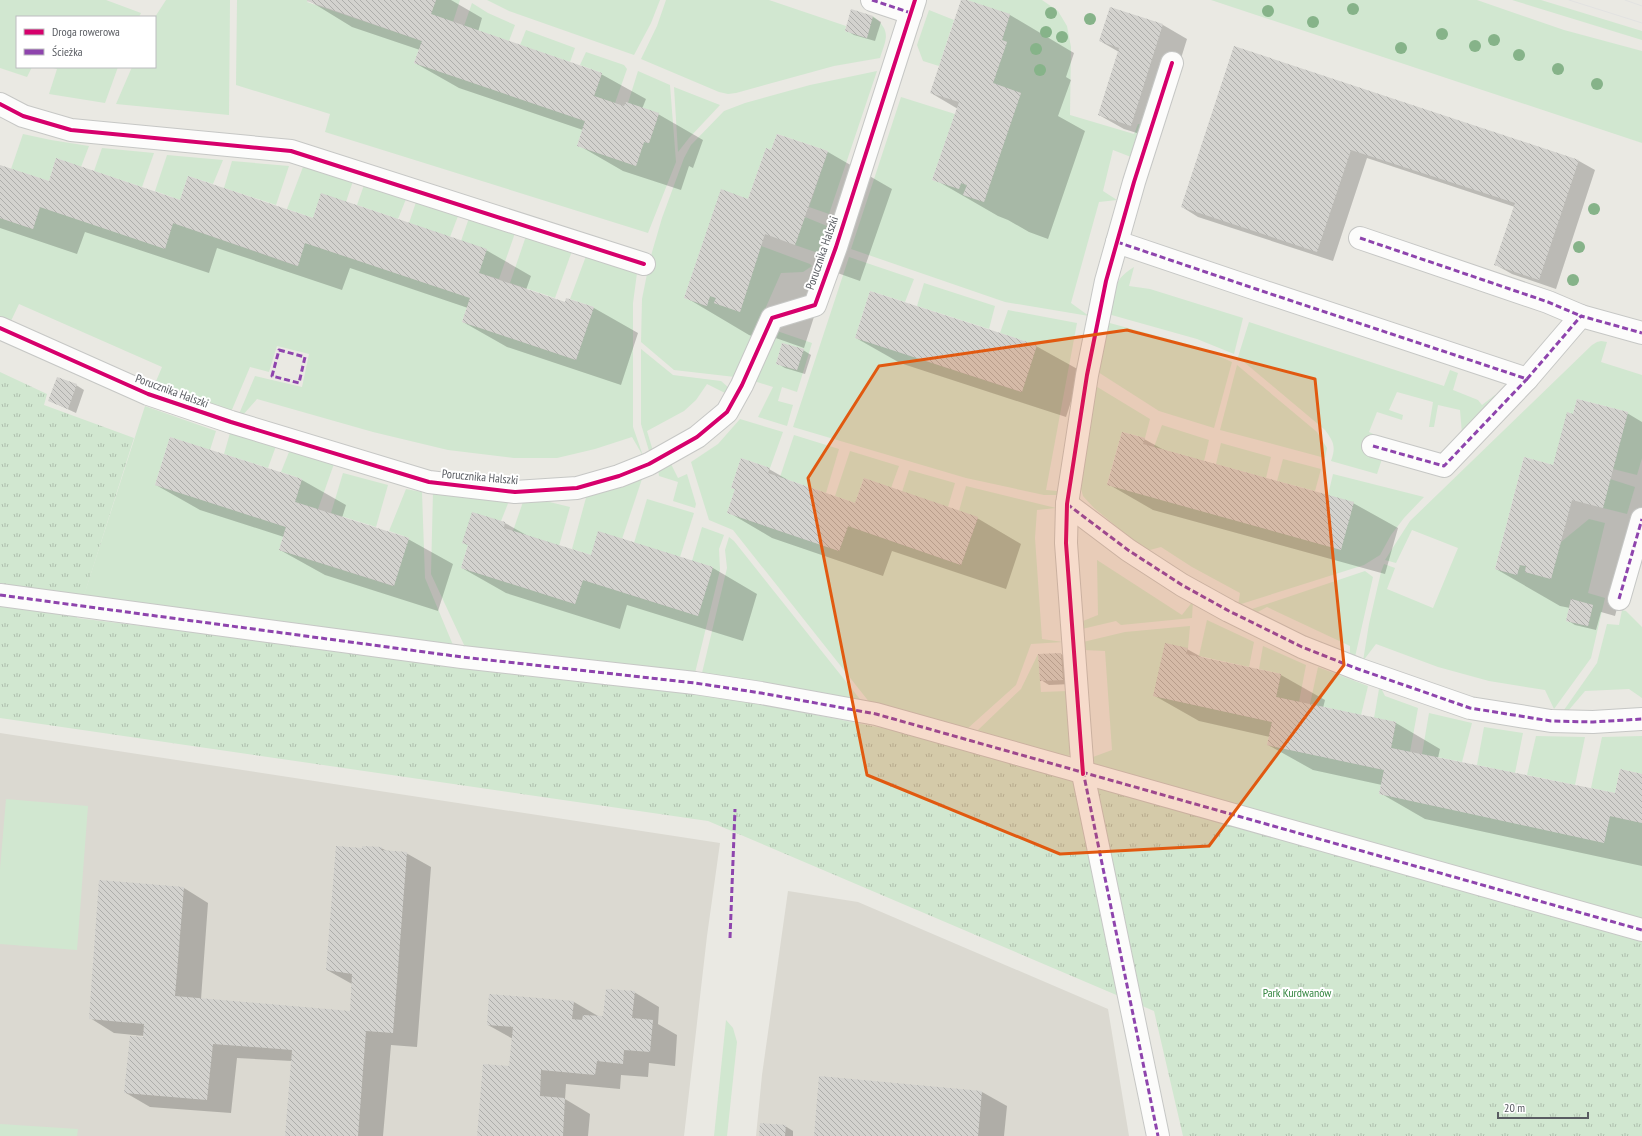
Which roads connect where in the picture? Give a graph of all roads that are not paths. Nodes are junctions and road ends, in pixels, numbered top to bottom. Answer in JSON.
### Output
{"nodes":[{"id":1,"x":872,"y":0,"type":"edge"},
{"id":2,"x":913,"y":7,"type":"edge"},
{"id":3,"x":1172,"y":63,"type":"dead end"},
{"id":4,"x":0,"y":104,"type":"edge"},
{"id":5,"x":1360,"y":238,"type":"dead end"},
{"id":6,"x":1116,"y":242,"type":"junction"},
{"id":7,"x":644,"y":264,"type":"dead end"},
{"id":8,"x":1581,"y":316,"type":"junction"},
{"id":9,"x":0,"y":328,"type":"edge"},
{"id":10,"x":1642,"y":333,"type":"edge"},
{"id":11,"x":1527,"y":379,"type":"junction"},
{"id":12,"x":1373,"y":446,"type":"dead end"},
{"id":13,"x":1067,"y":504,"type":"junction"},
{"id":14,"x":1642,"y":519,"type":"edge"},
{"id":15,"x":0,"y":595,"type":"edge"},
{"id":16,"x":1619,"y":599,"type":"dead end"},
{"id":17,"x":1642,"y":719,"type":"edge"},
{"id":18,"x":1083,"y":774,"type":"junction"},
{"id":19,"x":1642,"y":930,"type":"edge"},
{"id":20,"x":1158,"y":1136,"type":"edge"}],
"edges":[{"from":1,"to":2,"type":"street"},
{"from":2,"to":9,"type":"street","name":"Porucznika Halszki"},
{"from":3,"to":6,"type":"street"},
{"from":4,"to":7,"type":"street"},
{"from":5,"to":8,"type":"street"},
{"from":6,"to":11,"type":"street"},
{"from":6,"to":13,"type":"street"},
{"from":8,"to":10,"type":"street"},
{"from":8,"to":11,"type":"street"},
{"from":11,"to":12,"type":"street"},
{"from":13,"to":17,"type":"street"},
{"from":13,"to":18,"type":"street"},
{"from":14,"to":16,"type":"street"},
{"from":15,"to":18,"type":"street"},
{"from":18,"to":19,"type":"street"},
{"from":18,"to":20,"type":"street"}]}
